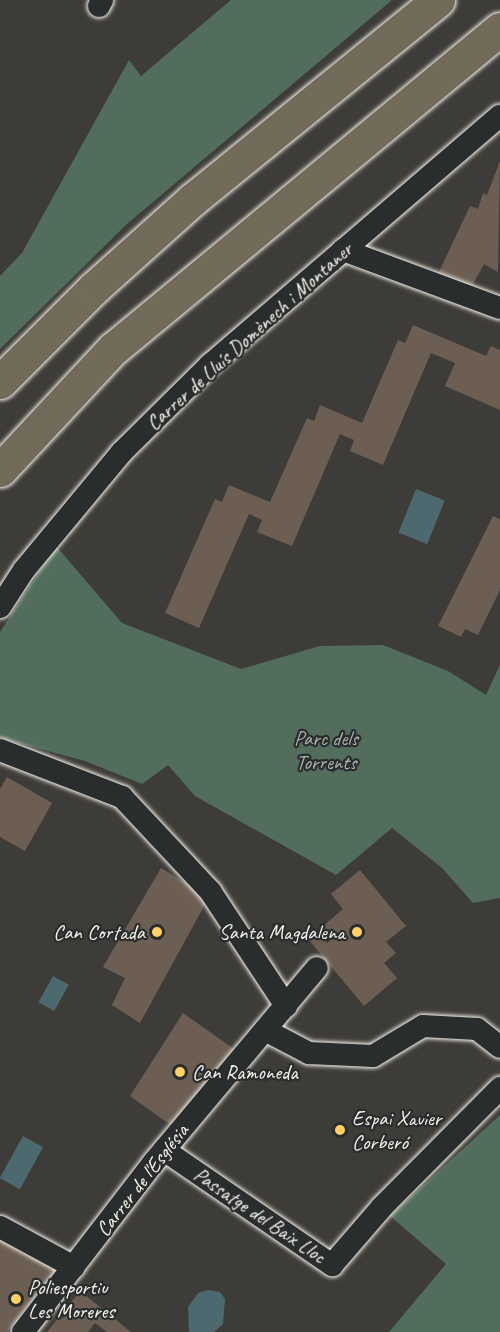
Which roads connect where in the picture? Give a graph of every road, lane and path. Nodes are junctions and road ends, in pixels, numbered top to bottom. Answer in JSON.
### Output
{"nodes":[{"id":1,"x":438,"y":0,"type":"edge"},
{"id":2,"x":500,"y":29,"type":"edge"},
{"id":3,"x":500,"y":53,"type":"edge"},
{"id":4,"x":397,"y":113,"type":"junction"},
{"id":5,"x":500,"y":116,"type":"edge"},
{"id":6,"x":343,"y":250,"type":"junction"},
{"id":7,"x":500,"y":308,"type":"edge"},
{"id":8,"x":0,"y":382,"type":"edge"},
{"id":9,"x":0,"y":470,"type":"edge"},
{"id":10,"x":0,"y":607,"type":"edge"},
{"id":11,"x":0,"y":750,"type":"edge"},
{"id":12,"x":317,"y":968,"type":"dead end"},
{"id":13,"x":286,"y":1006,"type":"junction"},
{"id":14,"x":265,"y":1030,"type":"junction"},
{"id":15,"x":500,"y":1047,"type":"edge"},
{"id":16,"x":500,"y":1088,"type":"edge"},
{"id":17,"x":164,"y":1150,"type":"junction"},
{"id":18,"x":0,"y":1227,"type":"edge"},
{"id":19,"x":74,"y":1267,"type":"junction"},
{"id":20,"x":23,"y":1332,"type":"edge"}],
"edges":[{"from":1,"to":8,"type":"highway"},
{"from":2,"to":4,"type":"highway"},
{"from":3,"to":4,"type":"highway"},
{"from":4,"to":9,"type":"highway"},
{"from":5,"to":6,"type":"street","name":"Carrer de Lluís Domènech i Montaner"},
{"from":6,"to":7,"type":"street"},
{"from":6,"to":10,"type":"street","name":"Carrer de Lluís Domènech i Montaner"},
{"from":11,"to":13,"type":"street"},
{"from":12,"to":13,"type":"street","name":"Carrer de l'Església"},
{"from":13,"to":14,"type":"street","name":"Carrer de l'Església"},
{"from":14,"to":15,"type":"street"},
{"from":14,"to":17,"type":"street","name":"Carrer de l'Església"},
{"from":16,"to":17,"type":"street","name":"Passatge del Baix Lloc"},
{"from":17,"to":19,"type":"street","name":"Carrer de l'Església"},
{"from":18,"to":19,"type":"street"},
{"from":19,"to":20,"type":"street","name":"Carrer de l'Església"}]}
